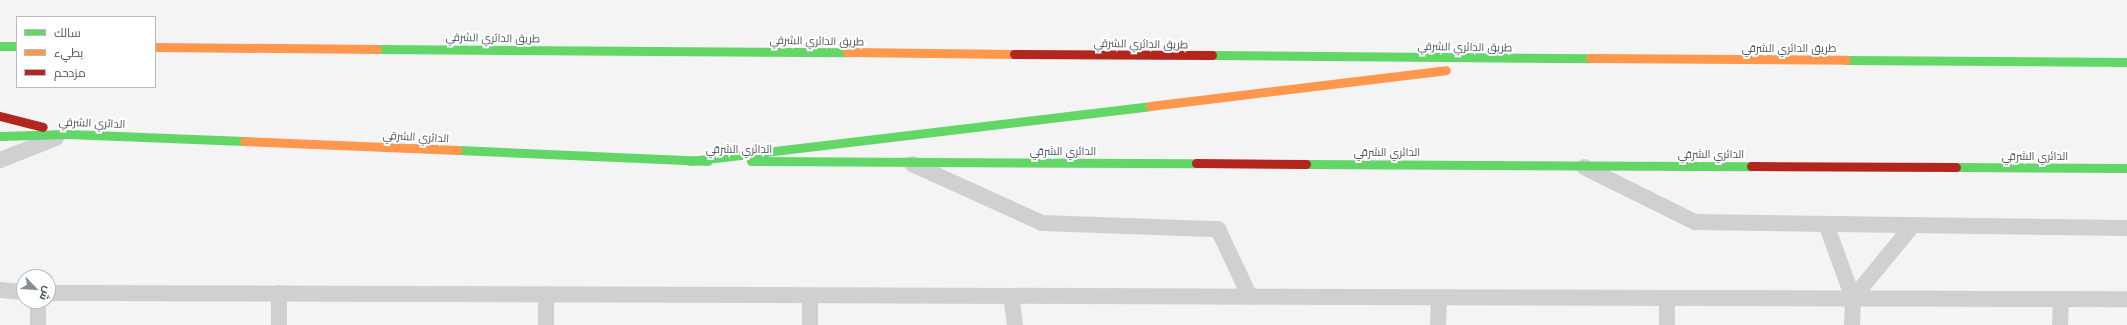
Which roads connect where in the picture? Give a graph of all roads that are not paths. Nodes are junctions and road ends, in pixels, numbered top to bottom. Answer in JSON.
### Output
{"nodes":[{"id":1,"x":0,"y":46,"type":"edge"},
{"id":2,"x":16,"y":46,"type":"edge"},
{"id":3,"x":156,"y":47,"type":"edge"},
{"id":4,"x":1535,"y":60,"type":"junction"},
{"id":5,"x":2127,"y":62,"type":"edge"},
{"id":6,"x":0,"y":116,"type":"edge"},
{"id":7,"x":68,"y":134,"type":"junction"},
{"id":8,"x":0,"y":136,"type":"edge"},
{"id":9,"x":0,"y":160,"type":"edge"},
{"id":10,"x":690,"y":161,"type":"junction"},
{"id":11,"x":907,"y":162,"type":"junction"},
{"id":12,"x":1581,"y":165,"type":"junction"},
{"id":13,"x":2127,"y":168,"type":"edge"},
{"id":14,"x":1826,"y":224,"type":"junction"},
{"id":15,"x":1913,"y":225,"type":"junction"},
{"id":16,"x":2127,"y":228,"type":"edge"},
{"id":17,"x":0,"y":290,"type":"edge"},
{"id":18,"x":16,"y":291,"type":"edge"},
{"id":19,"x":56,"y":293,"type":"edge"},
{"id":20,"x":279,"y":293,"type":"junction"},
{"id":21,"x":546,"y":294,"type":"junction"},
{"id":22,"x":810,"y":296,"type":"junction"},
{"id":23,"x":1011,"y":296,"type":"junction"},
{"id":24,"x":1250,"y":297,"type":"junction"},
{"id":25,"x":1439,"y":297,"type":"junction"},
{"id":26,"x":1668,"y":298,"type":"junction"},
{"id":27,"x":1853,"y":298,"type":"junction"},
{"id":28,"x":2061,"y":299,"type":"junction"},
{"id":29,"x":2127,"y":300,"type":"edge"},
{"id":30,"x":38,"y":309,"type":"edge"},
{"id":31,"x":38,"y":325,"type":"edge"},
{"id":32,"x":279,"y":325,"type":"edge"},
{"id":33,"x":546,"y":325,"type":"edge"},
{"id":34,"x":810,"y":325,"type":"edge"},
{"id":35,"x":1015,"y":325,"type":"edge"},
{"id":36,"x":1438,"y":325,"type":"edge"},
{"id":37,"x":1667,"y":325,"type":"edge"},
{"id":38,"x":1852,"y":325,"type":"edge"},
{"id":39,"x":2060,"y":325,"type":"edge"}],
"edges":[{"from":1,"to":2,"type":"main road"},
{"from":3,"to":4,"type":"main road","name":"طريق الدائري الشرقي"},
{"from":4,"to":5,"type":"main road","name":"طريق الدائري الشرقي"},
{"from":4,"to":10,"type":"main road"},
{"from":6,"to":7,"type":"main road"},
{"from":7,"to":8,"type":"main road","name":"الدائري الشرقي"},
{"from":7,"to":9,"type":"lane"},
{"from":7,"to":10,"type":"main road","name":"الدائري الشرقي"},
{"from":10,"to":11,"type":"main road","name":"الدائري الشرقي"},
{"from":11,"to":12,"type":"main road","name":"الدائري الشرقي"},
{"from":11,"to":24,"type":"lane"},
{"from":12,"to":13,"type":"main road","name":"الدائري الشرقي"},
{"from":12,"to":14,"type":"lane"},
{"from":14,"to":15,"type":"lane"},
{"from":14,"to":27,"type":"lane"},
{"from":15,"to":16,"type":"lane"},
{"from":15,"to":27,"type":"lane"},
{"from":17,"to":18,"type":"lane"},
{"from":19,"to":20,"type":"lane"},
{"from":20,"to":21,"type":"lane"},
{"from":20,"to":32,"type":"lane"},
{"from":21,"to":22,"type":"lane"},
{"from":21,"to":33,"type":"lane"},
{"from":22,"to":23,"type":"lane"},
{"from":22,"to":34,"type":"lane"},
{"from":23,"to":24,"type":"lane"},
{"from":23,"to":35,"type":"lane"},
{"from":24,"to":25,"type":"lane"},
{"from":25,"to":26,"type":"lane"},
{"from":25,"to":36,"type":"lane"},
{"from":26,"to":27,"type":"lane"},
{"from":26,"to":37,"type":"lane"},
{"from":27,"to":28,"type":"lane"},
{"from":27,"to":38,"type":"lane"},
{"from":28,"to":29,"type":"lane"},
{"from":28,"to":39,"type":"lane"},
{"from":30,"to":31,"type":"lane"}]}
